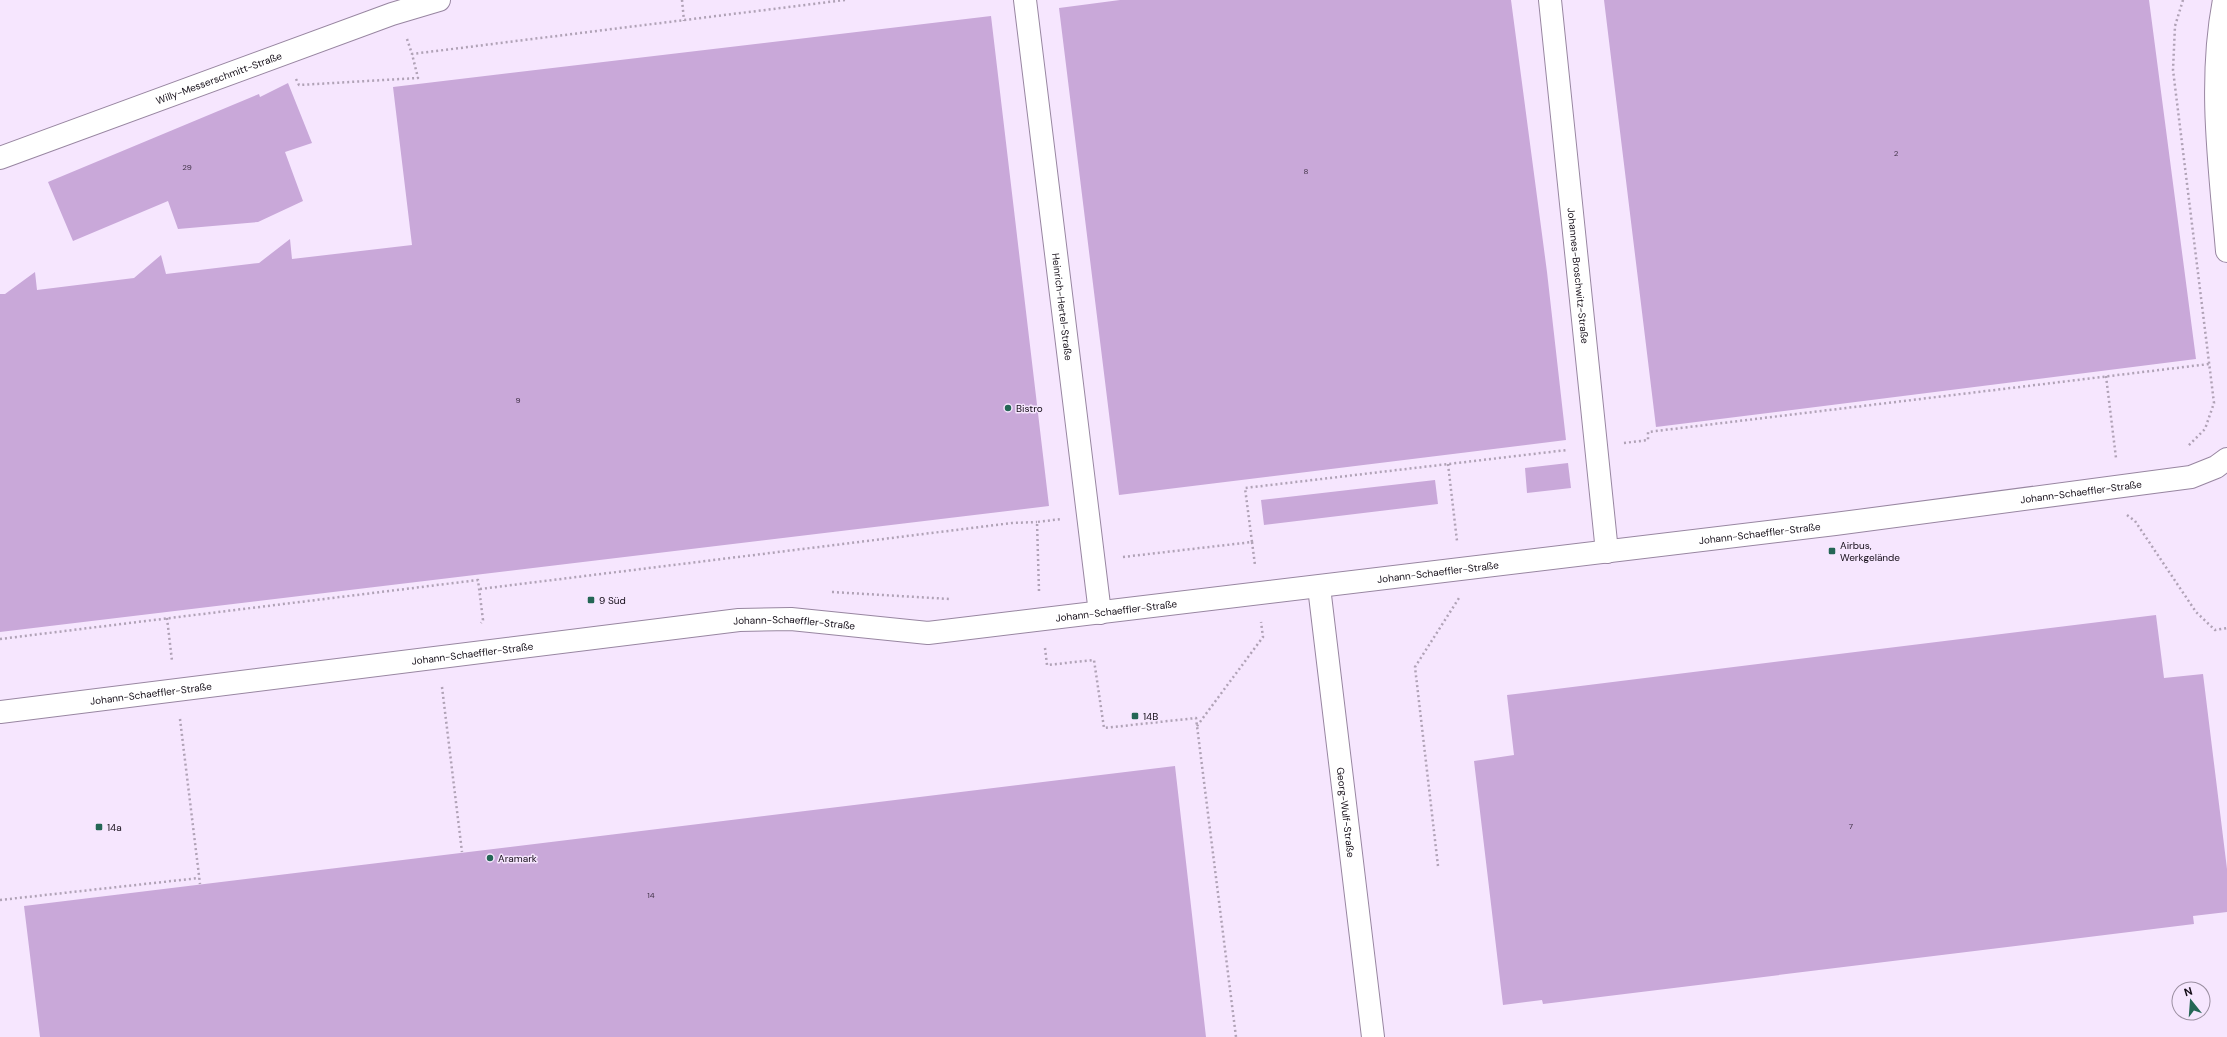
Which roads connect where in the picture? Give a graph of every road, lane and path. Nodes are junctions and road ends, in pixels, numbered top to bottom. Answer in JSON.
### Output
{"nodes":[{"id":1,"x":439,"y":0,"type":"edge"},
{"id":2,"x":682,"y":0,"type":"edge"},
{"id":3,"x":845,"y":0,"type":"edge"},
{"id":4,"x":1025,"y":0,"type":"edge"},
{"id":5,"x":1550,"y":0,"type":"edge"},
{"id":6,"x":2183,"y":0,"type":"edge"},
{"id":7,"x":2224,"y":0,"type":"edge"},
{"id":8,"x":684,"y":21,"type":"junction"},
{"id":9,"x":294,"y":75,"type":"dead end"},
{"id":10,"x":0,"y":158,"type":"edge"},
{"id":11,"x":2227,"y":251,"type":"edge"},
{"id":12,"x":2106,"y":376,"type":"dead end"},
{"id":13,"x":2185,"y":449,"type":"dead end"},
{"id":14,"x":2227,"y":459,"type":"edge"},
{"id":15,"x":2117,"y":462,"type":"dead end"},
{"id":16,"x":1448,"y":464,"type":"dead end"},
{"id":17,"x":2123,"y":512,"type":"dead end"},
{"id":18,"x":1067,"y":518,"type":"dead end"},
{"id":19,"x":1037,"y":522,"type":"junction"},
{"id":20,"x":1252,"y":542,"type":"dead end"},
{"id":21,"x":1457,"y":542,"type":"dead end"},
{"id":22,"x":1607,"y":552,"type":"junction"},
{"id":23,"x":1255,"y":567,"type":"dead end"},
{"id":24,"x":1319,"y":587,"type":"junction"},
{"id":25,"x":480,"y":589,"type":"junction"},
{"id":26,"x":1039,"y":591,"type":"dead end"},
{"id":27,"x":1464,"y":591,"type":"dead end"},
{"id":28,"x":1100,"y":613,"type":"junction"},
{"id":29,"x":167,"y":618,"type":"junction"},
{"id":30,"x":1261,"y":618,"type":"dead end"},
{"id":31,"x":479,"y":626,"type":"dead end"},
{"id":32,"x":2227,"y":628,"type":"edge"},
{"id":33,"x":0,"y":638,"type":"edge"},
{"id":34,"x":1045,"y":643,"type":"dead end"},
{"id":35,"x":172,"y":662,"type":"dead end"},
{"id":36,"x":442,"y":684,"type":"dead end"},
{"id":37,"x":0,"y":712,"type":"edge"},
{"id":38,"x":179,"y":714,"type":"dead end"},
{"id":39,"x":1197,"y":726,"type":"junction"},
{"id":40,"x":462,"y":852,"type":"dead end"},
{"id":41,"x":1438,"y":866,"type":"dead end"},
{"id":42,"x":199,"y":878,"type":"junction"},
{"id":43,"x":200,"y":884,"type":"dead end"},
{"id":44,"x":0,"y":900,"type":"edge"},
{"id":45,"x":1236,"y":1037,"type":"edge"},
{"id":46,"x":1373,"y":1037,"type":"edge"}],
"edges":[{"from":1,"to":10,"type":"street","name":"Willy-Messerschmitt-Straße"},
{"from":2,"to":8,"type":"path"},
{"from":3,"to":8,"type":"path"},
{"from":4,"to":28,"type":"street","name":"Heinrich-Hertel-Straße"},
{"from":5,"to":22,"type":"street","name":"Johannes-Broschwitz-Straße"},
{"from":6,"to":13,"type":"path"},
{"from":7,"to":11,"type":"street"},
{"from":8,"to":9,"type":"path"},
{"from":12,"to":15,"type":"path"},
{"from":14,"to":22,"type":"street","name":"Johann-Schaeffler-Straße"},
{"from":16,"to":21,"type":"path"},
{"from":17,"to":32,"type":"path"},
{"from":18,"to":19,"type":"path"},
{"from":19,"to":25,"type":"path"},
{"from":19,"to":26,"type":"path"},
{"from":20,"to":23,"type":"path"},
{"from":22,"to":24,"type":"street","name":"Johann-Schaeffler-Straße"},
{"from":24,"to":28,"type":"street","name":"Johann-Schaeffler-Straße"},
{"from":24,"to":46,"type":"street","name":"Georg-Wulf-Straße"},
{"from":25,"to":29,"type":"path"},
{"from":25,"to":31,"type":"path"},
{"from":27,"to":41,"type":"path"},
{"from":28,"to":37,"type":"street","name":"Johann-Schaeffler-Straße"},
{"from":29,"to":33,"type":"path"},
{"from":29,"to":35,"type":"path"},
{"from":30,"to":39,"type":"path"},
{"from":34,"to":39,"type":"path"},
{"from":36,"to":40,"type":"path"},
{"from":38,"to":42,"type":"path"},
{"from":39,"to":45,"type":"path"},
{"from":42,"to":43,"type":"path"},
{"from":42,"to":44,"type":"path"}]}
